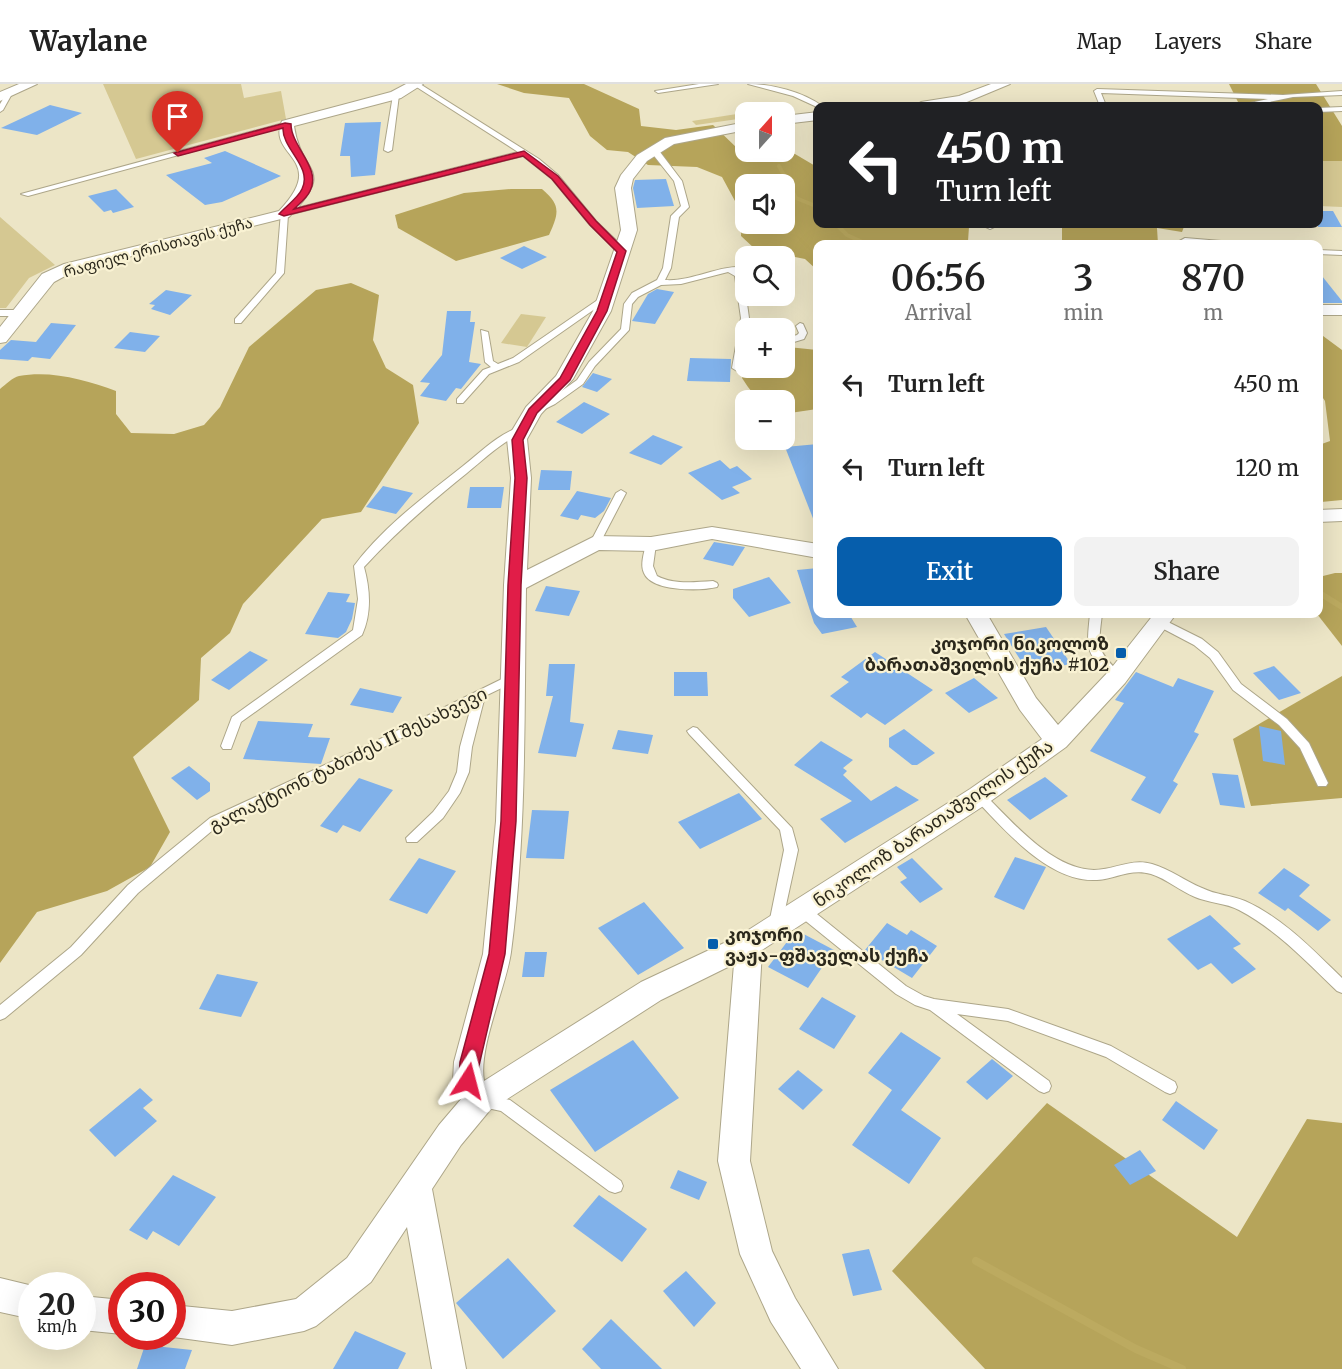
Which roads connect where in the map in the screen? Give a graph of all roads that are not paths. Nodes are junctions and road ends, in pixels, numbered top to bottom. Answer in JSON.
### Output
{"nodes":[{"id":1,"x":30,"y":84,"type":"edge"},
{"id":2,"x":715,"y":84,"type":"edge"},
{"id":3,"x":751,"y":84,"type":"edge"},
{"id":4,"x":1003,"y":84,"type":"edge"},
{"id":5,"x":416,"y":85,"type":"edge"},
{"id":6,"x":658,"y":91,"type":"dead end"},
{"id":7,"x":1342,"y":93,"type":"edge"},
{"id":8,"x":5,"y":95,"type":"edge"},
{"id":9,"x":396,"y":95,"type":"junction"},
{"id":10,"x":1283,"y":97,"type":"junction"},
{"id":11,"x":948,"y":102,"type":"edge"},
{"id":12,"x":1101,"y":102,"type":"edge"},
{"id":13,"x":1261,"y":102,"type":"edge"},
{"id":14,"x":813,"y":103,"type":"edge"},
{"id":15,"x":1342,"y":109,"type":"edge"},
{"id":16,"x":0,"y":110,"type":"edge"},
{"id":17,"x":1323,"y":110,"type":"edge"},
{"id":18,"x":813,"y":117,"type":"edge"},
{"id":19,"x":795,"y":119,"type":"edge"},
{"id":20,"x":287,"y":124,"type":"junction"},
{"id":21,"x":735,"y":128,"type":"edge"},
{"id":22,"x":388,"y":150,"type":"dead end"},
{"id":23,"x":654,"y":150,"type":"junction"},
{"id":24,"x":524,"y":153,"type":"junction"},
{"id":25,"x":25,"y":194,"type":"dead end"},
{"id":26,"x":284,"y":214,"type":"junction"},
{"id":27,"x":622,"y":251,"type":"junction"},
{"id":28,"x":1323,"y":252,"type":"edge"},
{"id":29,"x":1342,"y":253,"type":"edge"},
{"id":30,"x":729,"y":269,"type":"junction"},
{"id":31,"x":735,"y":269,"type":"edge"},
{"id":32,"x":660,"y":282,"type":"junction"},
{"id":33,"x":605,"y":299,"type":"junction"},
{"id":34,"x":1323,"y":310,"type":"edge"},
{"id":35,"x":1342,"y":310,"type":"edge"},
{"id":36,"x":0,"y":312,"type":"edge"},
{"id":37,"x":20,"y":313,"type":"junction"},
{"id":38,"x":745,"y":318,"type":"edge"},
{"id":39,"x":238,"y":321,"type":"dead end"},
{"id":40,"x":800,"y":326,"type":"dead end"},
{"id":41,"x":484,"y":332,"type":"dead end"},
{"id":42,"x":0,"y":338,"type":"edge"},
{"id":43,"x":795,"y":339,"type":"edge"},
{"id":44,"x":497,"y":367,"type":"junction"},
{"id":45,"x":460,"y":400,"type":"dead end"},
{"id":46,"x":533,"y":411,"type":"junction"},
{"id":47,"x":520,"y":430,"type":"junction"},
{"id":48,"x":621,"y":493,"type":"dead end"},
{"id":49,"x":1342,"y":515,"type":"edge"},
{"id":50,"x":1323,"y":516,"type":"edge"},
{"id":51,"x":595,"y":543,"type":"junction"},
{"id":52,"x":651,"y":544,"type":"junction"},
{"id":53,"x":813,"y":550,"type":"edge"},
{"id":54,"x":515,"y":585,"type":"junction"},
{"id":55,"x":713,"y":585,"type":"dead end"},
{"id":56,"x":978,"y":618,"type":"edge"},
{"id":57,"x":1096,"y":618,"type":"edge"},
{"id":58,"x":1162,"y":618,"type":"edge"},
{"id":59,"x":1117,"y":676,"type":"junction"},
{"id":60,"x":512,"y":678,"type":"junction"},
{"id":61,"x":480,"y":694,"type":"junction"},
{"id":62,"x":693,"y":731,"type":"dead end"},
{"id":63,"x":1057,"y":741,"type":"junction"},
{"id":64,"x":227,"y":746,"type":"dead end"},
{"id":65,"x":1322,"y":783,"type":"dead end"},
{"id":66,"x":979,"y":796,"type":"junction"},
{"id":67,"x":412,"y":838,"type":"dead end"},
{"id":68,"x":802,"y":910,"type":"junction"},
{"id":69,"x":776,"y":924,"type":"junction"},
{"id":70,"x":749,"y":944,"type":"junction"},
{"id":71,"x":1342,"y":987,"type":"edge"},
{"id":72,"x":934,"y":1005,"type":"junction"},
{"id":73,"x":0,"y":1014,"type":"edge"},
{"id":74,"x":1044,"y":1086,"type":"dead end"},
{"id":75,"x":1170,"y":1087,"type":"dead end"},
{"id":76,"x":479,"y":1100,"type":"junction"},
{"id":77,"x":615,"y":1186,"type":"dead end"},
{"id":78,"x":416,"y":1187,"type":"junction"},
{"id":79,"x":0,"y":1295,"type":"edge"},
{"id":80,"x":18,"y":1299,"type":"edge"},
{"id":81,"x":186,"y":1323,"type":"edge"},
{"id":82,"x":449,"y":1369,"type":"edge"},
{"id":83,"x":821,"y":1369,"type":"edge"}],
"edges":[{"from":1,"to":8,"type":"street"},
{"from":2,"to":6,"type":"lane"},
{"from":3,"to":14,"type":"lane"},
{"from":4,"to":11,"type":"street"},
{"from":5,"to":9,"type":"street"},
{"from":5,"to":24,"type":"lane"},
{"from":7,"to":10,"type":"lane"},
{"from":8,"to":16,"type":"lane"},
{"from":9,"to":20,"type":"street"},
{"from":9,"to":22,"type":"lane"},
{"from":10,"to":12,"type":"lane"},
{"from":10,"to":13,"type":"lane"},
{"from":15,"to":17,"type":"lane"},
{"from":18,"to":19,"type":"street"},
{"from":20,"to":25,"type":"lane"},
{"from":20,"to":26,"type":"street"},
{"from":21,"to":23,"type":"street"},
{"from":23,"to":27,"type":"street"},
{"from":23,"to":32,"type":"lane"},
{"from":24,"to":26,"type":"lane"},
{"from":24,"to":27,"type":"lane"},
{"from":26,"to":37,"type":"street","name":"რაფიელ ერისთავის ქუჩა"},
{"from":26,"to":39,"type":"lane"},
{"from":27,"to":33,"type":"street"},
{"from":28,"to":29,"type":"lane"},
{"from":30,"to":31,"type":"lane"},
{"from":30,"to":32,"type":"lane"},
{"from":30,"to":38,"type":"lane"},
{"from":32,"to":46,"type":"lane"},
{"from":33,"to":44,"type":"lane"},
{"from":33,"to":46,"type":"street"},
{"from":34,"to":35,"type":"street"},
{"from":36,"to":37,"type":"lane"},
{"from":37,"to":42,"type":"street","name":"რაფიელ ერისთავის ქუჩა"},
{"from":40,"to":43,"type":"lane"},
{"from":41,"to":44,"type":"lane"},
{"from":44,"to":45,"type":"lane"},
{"from":46,"to":47,"type":"street"},
{"from":47,"to":54,"type":"street"},
{"from":47,"to":64,"type":"lane"},
{"from":48,"to":51,"type":"lane"},
{"from":49,"to":50,"type":"street"},
{"from":51,"to":52,"type":"street"},
{"from":51,"to":54,"type":"street"},
{"from":52,"to":53,"type":"street"},
{"from":52,"to":55,"type":"lane"},
{"from":54,"to":60,"type":"street"},
{"from":56,"to":63,"type":"street"},
{"from":57,"to":59,"type":"lane"},
{"from":58,"to":59,"type":"street","name":"ნიკოლოზ ბარათაშვილის ქუჩა"},
{"from":58,"to":65,"type":"lane"},
{"from":59,"to":63,"type":"street","name":"ნიკოლოზ ბარათაშვილის ქუჩა"},
{"from":60,"to":61,"type":"lane","name":"გალაქტიონ ტაბიძეს II შესახვევი"},
{"from":60,"to":76,"type":"street"},
{"from":61,"to":67,"type":"lane"},
{"from":61,"to":73,"type":"lane","name":"გალაქტიონ ტაბიძეს II შესახვევი"},
{"from":62,"to":69,"type":"lane"},
{"from":63,"to":66,"type":"street","name":"ნიკოლოზ ბარათაშვილის ქუჩა"},
{"from":66,"to":68,"type":"street","name":"ნიკოლოზ ბარათაშვილის ქუჩა"},
{"from":66,"to":71,"type":"lane"},
{"from":68,"to":69,"type":"street","name":"ნიკოლოზ ბარათაშვილის ქუჩა"},
{"from":68,"to":72,"type":"lane"},
{"from":69,"to":70,"type":"street","name":"ნიკოლოზ ბარათაშვილის ქუჩა"},
{"from":70,"to":76,"type":"street","name":"ნიკოლოზ ბარათაშვილის ქუჩა"},
{"from":70,"to":83,"type":"street"},
{"from":72,"to":74,"type":"lane"},
{"from":72,"to":75,"type":"lane"},
{"from":76,"to":77,"type":"lane"},
{"from":76,"to":78,"type":"street","name":"ნიკოლოზ ბარათაშვილის ქუჩა"},
{"from":78,"to":81,"type":"street","name":"ნიკოლოზ ბარათაშვილის ქუჩა"},
{"from":78,"to":82,"type":"street"},
{"from":79,"to":80,"type":"street"}]}
